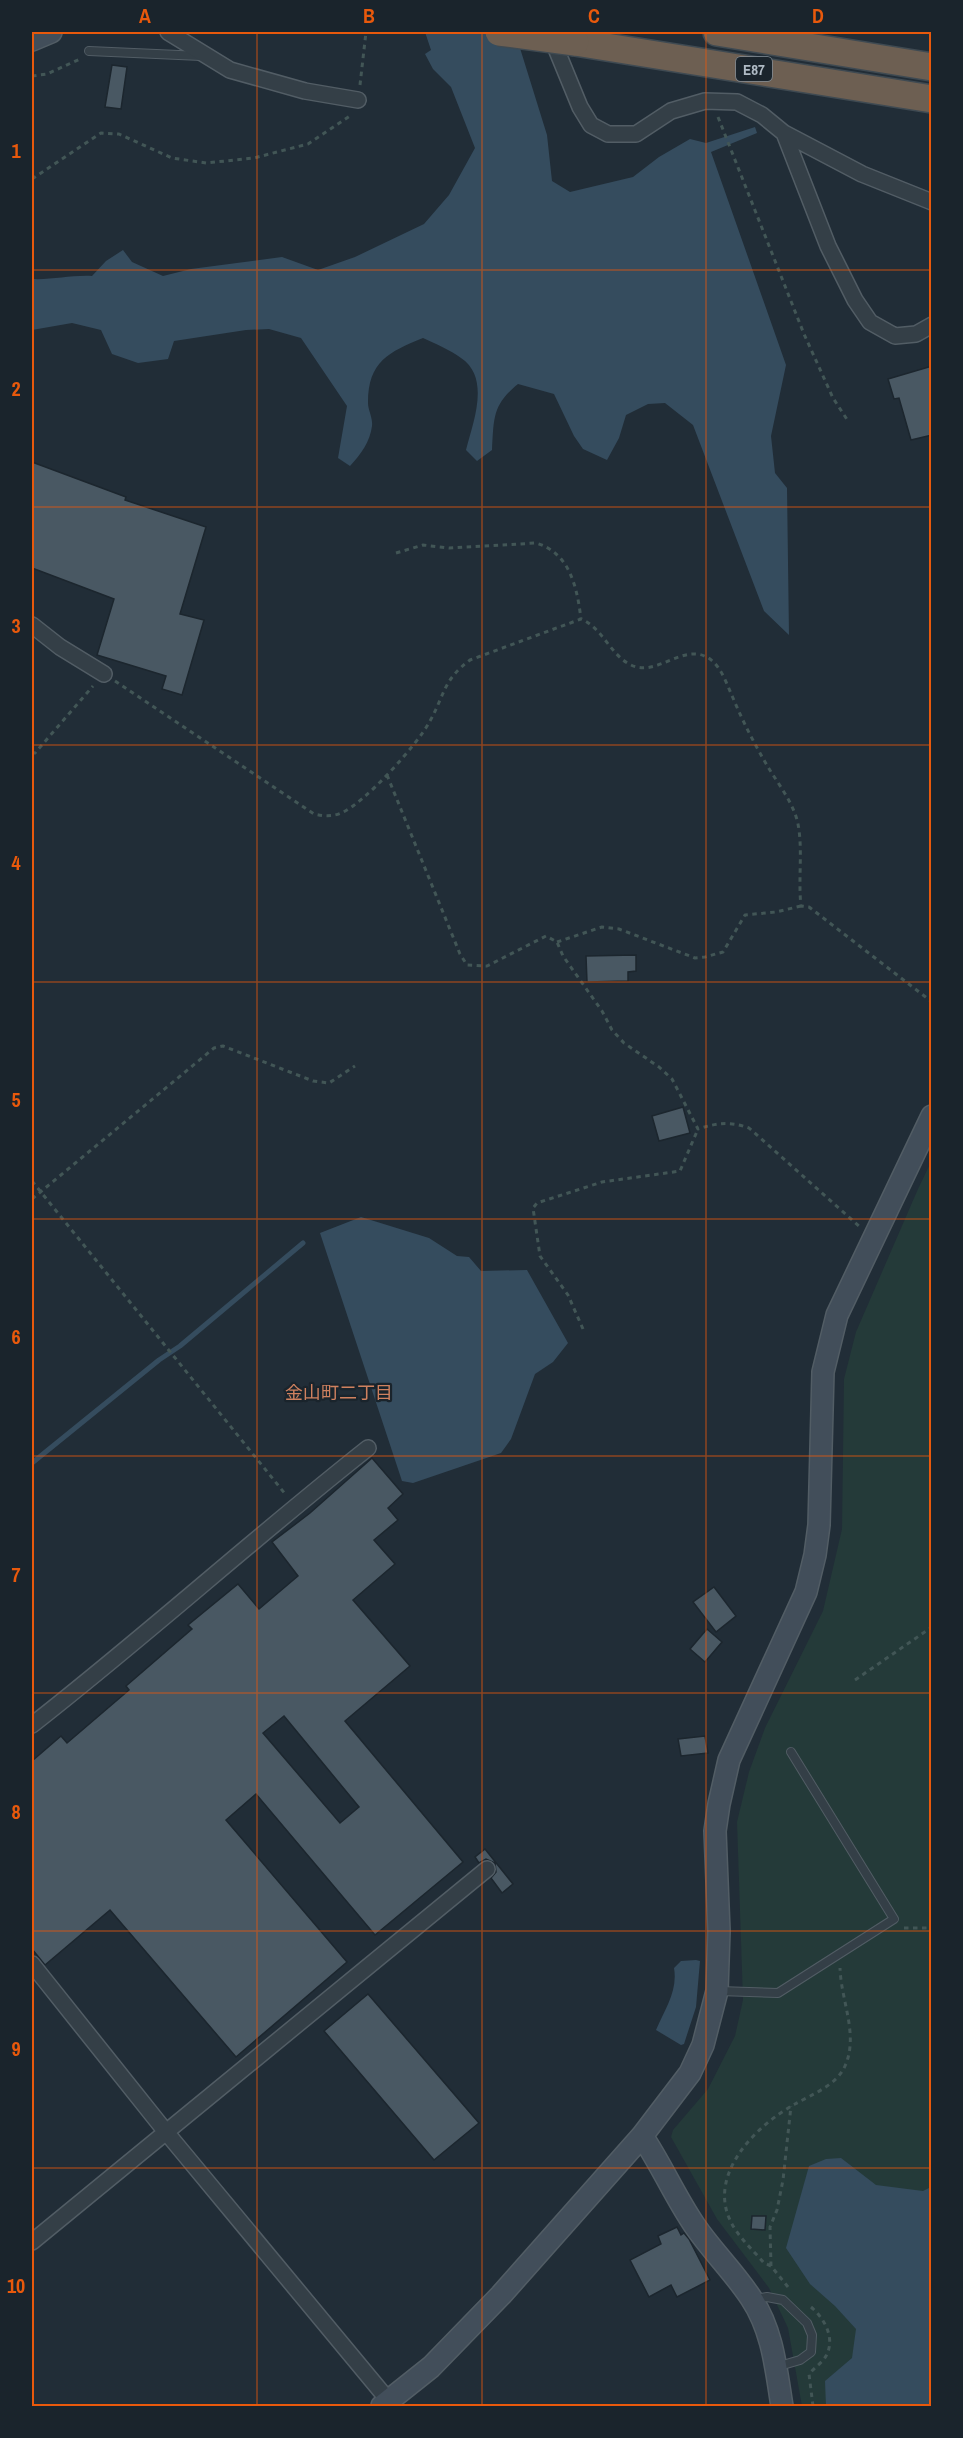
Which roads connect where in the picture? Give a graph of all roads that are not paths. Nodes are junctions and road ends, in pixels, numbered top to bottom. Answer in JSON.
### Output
{"nodes":[{"id":1,"x":51,"y":32,"type":"edge"},
{"id":2,"x":168,"y":32,"type":"edge"},
{"id":3,"x":499,"y":32,"type":"edge"},
{"id":4,"x":549,"y":32,"type":"edge"},
{"id":5,"x":717,"y":32,"type":"edge"},
{"id":6,"x":32,"y":40,"type":"edge"},
{"id":7,"x":92,"y":51,"type":"road end"},
{"id":8,"x":208,"y":56,"type":"junction"},
{"id":9,"x":932,"y":67,"type":"edge"},
{"id":10,"x":932,"y":99,"type":"edge"},
{"id":11,"x":358,"y":100,"type":"road end"},
{"id":12,"x":784,"y":133,"type":"junction"},
{"id":13,"x":932,"y":202,"type":"edge"},
{"id":14,"x":932,"y":325,"type":"edge"},
{"id":15,"x":32,"y":626,"type":"edge"},
{"id":16,"x":104,"y":674,"type":"road end"},
{"id":17,"x":932,"y":1116,"type":"edge"},
{"id":18,"x":368,"y":1448,"type":"dead end"},
{"id":19,"x":32,"y":1725,"type":"edge"},
{"id":20,"x":791,"y":1752,"type":"dead end"},
{"id":21,"x":487,"y":1869,"type":"dead end"},
{"id":22,"x":32,"y":1964,"type":"edge"},
{"id":23,"x":717,"y":1991,"type":"junction"},
{"id":24,"x":166,"y":2132,"type":"junction"},
{"id":25,"x":642,"y":2136,"type":"junction"},
{"id":26,"x":32,"y":2242,"type":"edge"},
{"id":27,"x":752,"y":2299,"type":"junction"},
{"id":28,"x":776,"y":2367,"type":"junction"},
{"id":29,"x":385,"y":2404,"type":"edge"},
{"id":30,"x":782,"y":2406,"type":"edge"}],
"edges":[{"from":1,"to":6,"type":"street"},
{"from":2,"to":8,"type":"street"},
{"from":3,"to":10,"type":"highway","number":"E87","bridge":true},
{"from":4,"to":12,"type":"street"},
{"from":5,"to":9,"type":"highway","number":"E87"},
{"from":7,"to":8,"type":"lane"},
{"from":8,"to":11,"type":"street"},
{"from":12,"to":13,"type":"street"},
{"from":12,"to":14,"type":"street"},
{"from":15,"to":16,"type":"street"},
{"from":17,"to":23,"type":"street"},
{"from":18,"to":19,"type":"street"},
{"from":20,"to":23,"type":"lane"},
{"from":21,"to":24,"type":"street"},
{"from":22,"to":24,"type":"street"},
{"from":23,"to":25,"type":"street"},
{"from":24,"to":26,"type":"street"},
{"from":24,"to":29,"type":"street"},
{"from":25,"to":27,"type":"street"},
{"from":25,"to":29,"type":"street"},
{"from":27,"to":28,"type":"street"},
{"from":27,"to":28,"type":"lane"},
{"from":28,"to":30,"type":"street"}]}
